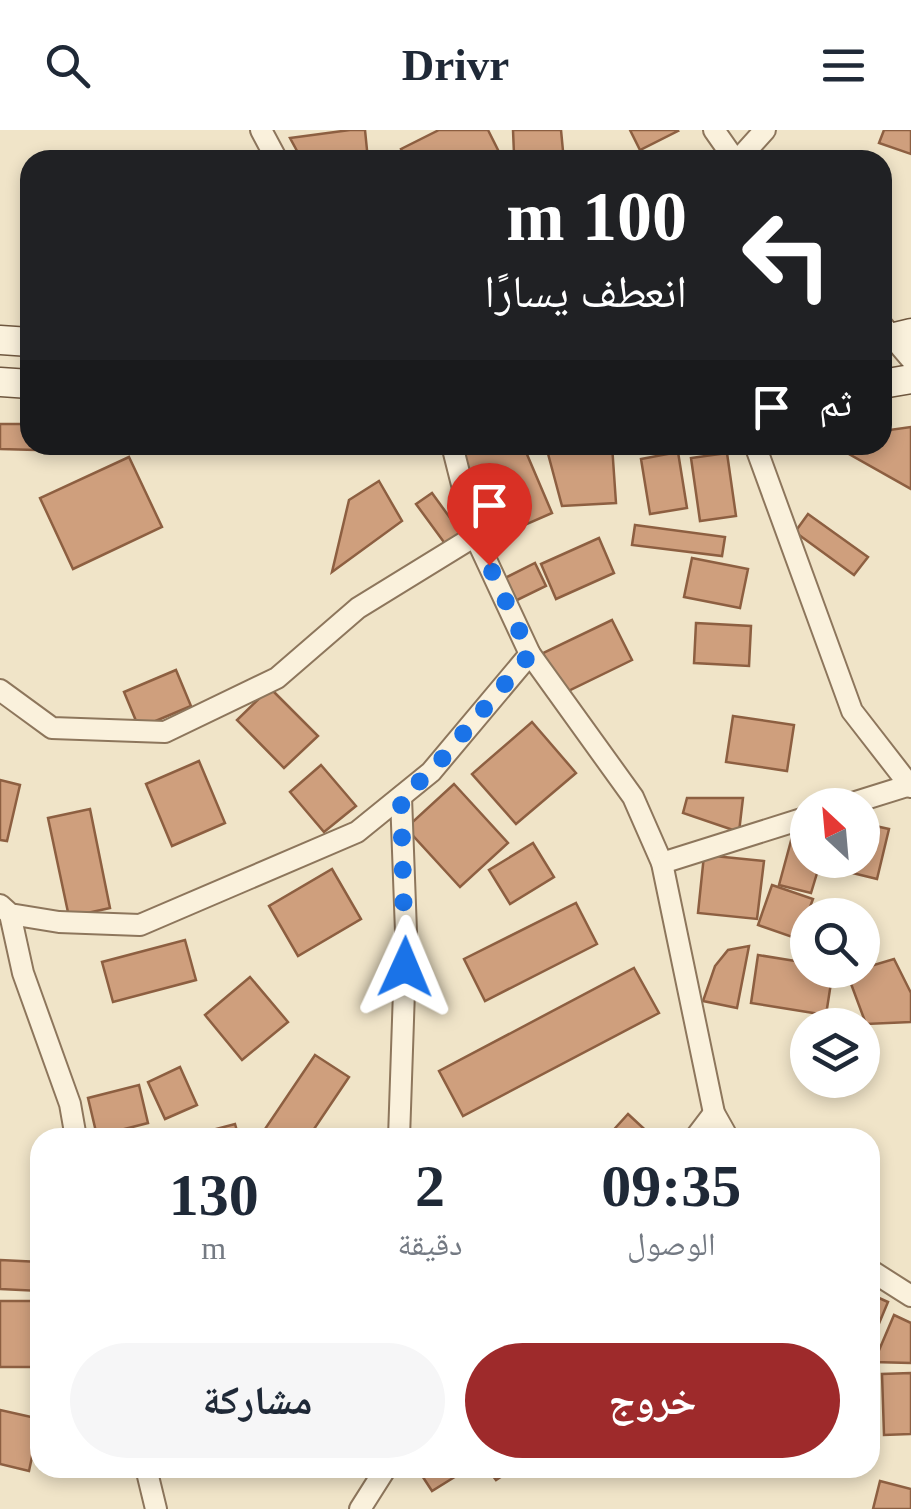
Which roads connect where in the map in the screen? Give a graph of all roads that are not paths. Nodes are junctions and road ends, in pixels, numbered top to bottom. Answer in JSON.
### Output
{"nodes":[{"id":1,"x":765,"y":130,"type":"edge"},
{"id":2,"x":746,"y":150,"type":"edge"},
{"id":3,"x":455,"y":455,"type":"edge"},
{"id":4,"x":759,"y":455,"type":"edge"},
{"id":5,"x":475,"y":536,"type":"junction"},
{"id":6,"x":530,"y":654,"type":"junction"},
{"id":7,"x":0,"y":690,"type":"edge"},
{"id":8,"x":910,"y":786,"type":"edge"},
{"id":9,"x":880,"y":795,"type":"edge"},
{"id":10,"x":401,"y":797,"type":"junction"},
{"id":11,"x":790,"y":823,"type":"edge"},
{"id":12,"x":662,"y":863,"type":"junction"},
{"id":13,"x":5,"y":910,"type":"edge"},
{"id":14,"x":714,"y":1113,"type":"junction"},
{"id":15,"x":74,"y":1128,"type":"edge"},
{"id":16,"x":399,"y":1128,"type":"edge"},
{"id":17,"x":703,"y":1128,"type":"edge"},
{"id":18,"x":722,"y":1128,"type":"edge"},
{"id":19,"x":880,"y":1276,"type":"edge"},
{"id":20,"x":911,"y":1296,"type":"edge"},
{"id":21,"x":148,"y":1478,"type":"edge"},
{"id":22,"x":380,"y":1478,"type":"edge"},
{"id":23,"x":156,"y":1509,"type":"edge"},
{"id":24,"x":360,"y":1509,"type":"edge"}],
"edges":[{"from":1,"to":2,"type":"street"},
{"from":3,"to":5,"type":"street"},
{"from":4,"to":8,"type":"street"},
{"from":5,"to":6,"type":"street"},
{"from":5,"to":7,"type":"street"},
{"from":6,"to":10,"type":"street"},
{"from":6,"to":12,"type":"street"},
{"from":8,"to":9,"type":"street"},
{"from":10,"to":13,"type":"street"},
{"from":10,"to":16,"type":"street"},
{"from":11,"to":12,"type":"street"},
{"from":12,"to":14,"type":"street"},
{"from":13,"to":15,"type":"street"},
{"from":14,"to":17,"type":"street"},
{"from":14,"to":18,"type":"street"},
{"from":19,"to":20,"type":"street"},
{"from":21,"to":23,"type":"street"},
{"from":22,"to":24,"type":"street"}]}
